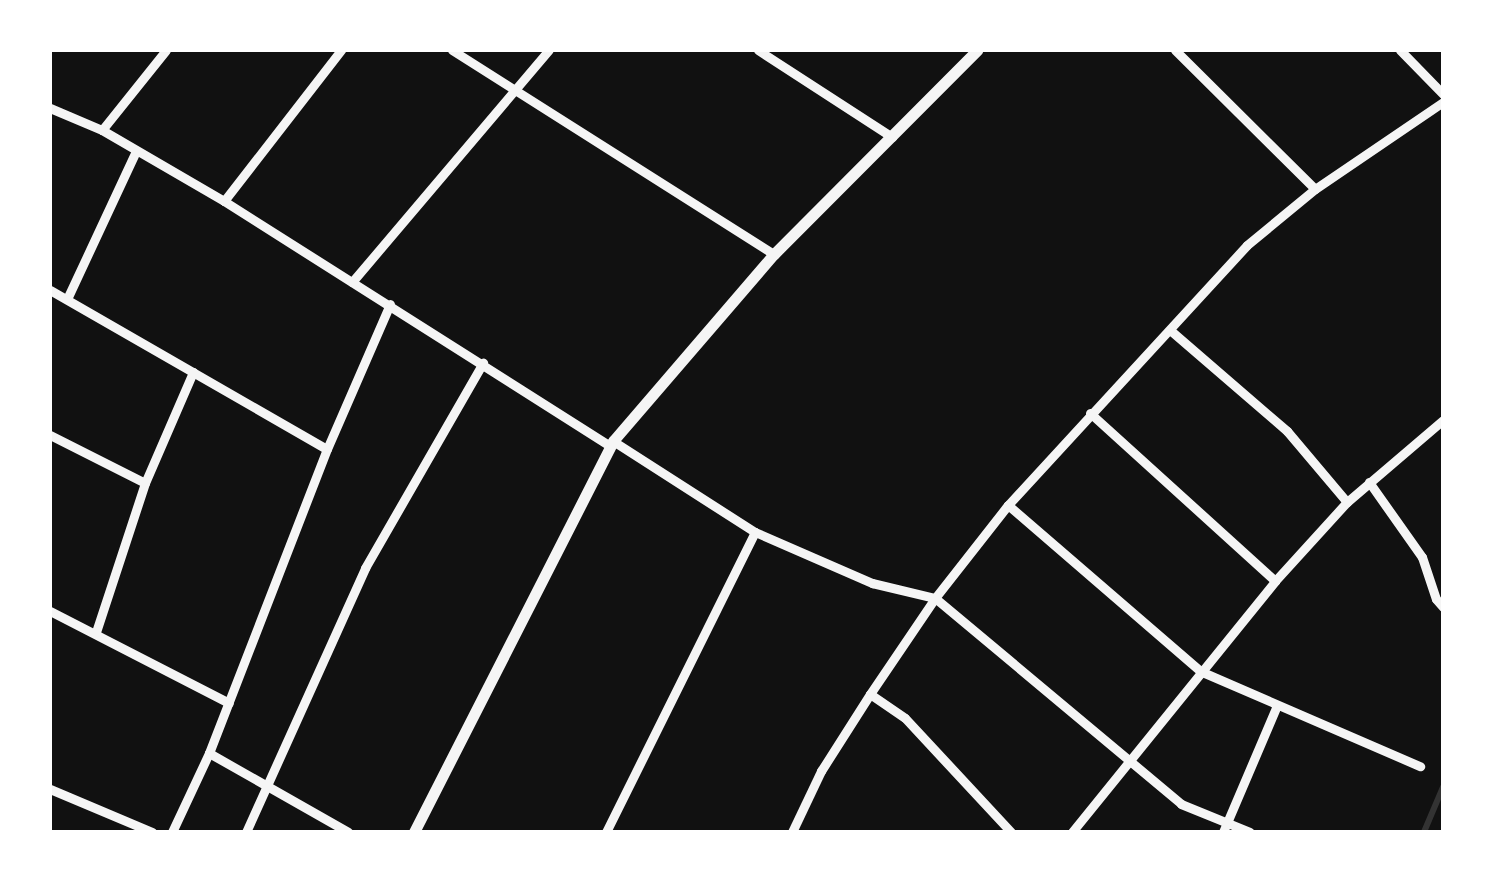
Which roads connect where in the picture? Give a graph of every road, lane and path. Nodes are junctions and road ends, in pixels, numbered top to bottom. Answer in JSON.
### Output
{"nodes":[{"id":1,"x":166,"y":50,"type":"edge"},
{"id":2,"x":341,"y":50,"type":"edge"},
{"id":3,"x":452,"y":50,"type":"edge"},
{"id":4,"x":549,"y":50,"type":"edge"},
{"id":5,"x":977,"y":50,"type":"edge"},
{"id":6,"x":1175,"y":50,"type":"edge"},
{"id":7,"x":1400,"y":50,"type":"edge"},
{"id":8,"x":766,"y":52,"type":"edge"},
{"id":9,"x":513,"y":88,"type":"junction"},
{"id":10,"x":1443,"y":98,"type":"edge"},
{"id":11,"x":50,"y":108,"type":"edge"},
{"id":12,"x":102,"y":130,"type":"junction"},
{"id":13,"x":892,"y":137,"type":"junction"},
{"id":14,"x":136,"y":151,"type":"junction"},
{"id":15,"x":1315,"y":188,"type":"junction"},
{"id":16,"x":224,"y":201,"type":"junction"},
{"id":17,"x":774,"y":254,"type":"junction"},
{"id":18,"x":352,"y":282,"type":"junction"},
{"id":19,"x":50,"y":290,"type":"edge"},
{"id":20,"x":67,"y":299,"type":"junction"},
{"id":21,"x":390,"y":304,"type":"junction"},
{"id":22,"x":1170,"y":330,"type":"junction"},
{"id":23,"x":483,"y":363,"type":"junction"},
{"id":24,"x":193,"y":372,"type":"junction"},
{"id":25,"x":1090,"y":412,"type":"junction"},
{"id":26,"x":1443,"y":420,"type":"edge"},
{"id":27,"x":50,"y":435,"type":"edge"},
{"id":28,"x":611,"y":444,"type":"junction"},
{"id":29,"x":327,"y":450,"type":"junction"},
{"id":30,"x":1369,"y":482,"type":"junction"},
{"id":31,"x":145,"y":483,"type":"junction"},
{"id":32,"x":1347,"y":502,"type":"junction"},
{"id":33,"x":1008,"y":504,"type":"junction"},
{"id":34,"x":755,"y":532,"type":"junction"},
{"id":35,"x":1275,"y":581,"type":"junction"},
{"id":36,"x":935,"y":598,"type":"junction"},
{"id":37,"x":1443,"y":607,"type":"edge"},
{"id":38,"x":50,"y":612,"type":"edge"},
{"id":39,"x":96,"y":632,"type":"junction"},
{"id":40,"x":1200,"y":672,"type":"junction"},
{"id":41,"x":870,"y":694,"type":"junction"},
{"id":42,"x":229,"y":703,"type":"junction"},
{"id":43,"x":1276,"y":708,"type":"junction"},
{"id":44,"x":210,"y":754,"type":"junction"},
{"id":45,"x":1128,"y":764,"type":"junction"},
{"id":46,"x":1420,"y":766,"type":"dead end"},
{"id":47,"x":266,"y":786,"type":"junction"},
{"id":48,"x":50,"y":789,"type":"edge"},
{"id":49,"x":1224,"y":828,"type":"edge"},
{"id":50,"x":152,"y":832,"type":"edge"},
{"id":51,"x":172,"y":832,"type":"edge"},
{"id":52,"x":246,"y":832,"type":"edge"},
{"id":53,"x":348,"y":832,"type":"edge"},
{"id":54,"x":414,"y":832,"type":"edge"},
{"id":55,"x":606,"y":832,"type":"edge"},
{"id":56,"x":792,"y":832,"type":"edge"},
{"id":57,"x":1011,"y":832,"type":"edge"},
{"id":58,"x":1072,"y":832,"type":"edge"},
{"id":59,"x":1250,"y":832,"type":"edge"}],
"edges":[{"from":1,"to":12,"type":"street"},
{"from":2,"to":16,"type":"street"},
{"from":3,"to":9,"type":"street"},
{"from":4,"to":9,"type":"street"},
{"from":5,"to":13,"type":"street"},
{"from":6,"to":15,"type":"street"},
{"from":7,"to":10,"type":"street"},
{"from":8,"to":13,"type":"street"},
{"from":9,"to":17,"type":"street"},
{"from":9,"to":18,"type":"street"},
{"from":10,"to":15,"type":"street"},
{"from":11,"to":12,"type":"street"},
{"from":12,"to":14,"type":"street"},
{"from":13,"to":17,"type":"street"},
{"from":14,"to":16,"type":"street"},
{"from":14,"to":20,"type":"street"},
{"from":15,"to":22,"type":"street"},
{"from":16,"to":18,"type":"street"},
{"from":17,"to":28,"type":"street"},
{"from":18,"to":21,"type":"street"},
{"from":19,"to":20,"type":"street"},
{"from":20,"to":24,"type":"street"},
{"from":21,"to":23,"type":"street"},
{"from":21,"to":29,"type":"street"},
{"from":22,"to":25,"type":"street"},
{"from":22,"to":32,"type":"street"},
{"from":23,"to":28,"type":"street"},
{"from":23,"to":47,"type":"street"},
{"from":24,"to":29,"type":"street"},
{"from":24,"to":31,"type":"street"},
{"from":25,"to":33,"type":"street"},
{"from":25,"to":35,"type":"street"},
{"from":26,"to":30,"type":"street"},
{"from":27,"to":31,"type":"street"},
{"from":28,"to":34,"type":"street"},
{"from":28,"to":54,"type":"street"},
{"from":29,"to":42,"type":"street"},
{"from":30,"to":32,"type":"street"},
{"from":30,"to":37,"type":"street"},
{"from":31,"to":39,"type":"street"},
{"from":32,"to":35,"type":"street"},
{"from":33,"to":36,"type":"street"},
{"from":33,"to":40,"type":"street"},
{"from":34,"to":36,"type":"street"},
{"from":34,"to":55,"type":"street"},
{"from":35,"to":40,"type":"street"},
{"from":36,"to":41,"type":"street"},
{"from":36,"to":45,"type":"street"},
{"from":38,"to":39,"type":"street"},
{"from":39,"to":42,"type":"street"},
{"from":40,"to":43,"type":"street"},
{"from":40,"to":45,"type":"street"},
{"from":41,"to":56,"type":"street"},
{"from":41,"to":57,"type":"street"},
{"from":42,"to":44,"type":"street"},
{"from":43,"to":46,"type":"street"},
{"from":43,"to":49,"type":"street"},
{"from":44,"to":47,"type":"street"},
{"from":44,"to":51,"type":"street"},
{"from":45,"to":49,"type":"street"},
{"from":45,"to":58,"type":"street"},
{"from":47,"to":52,"type":"street"},
{"from":47,"to":53,"type":"street"},
{"from":48,"to":50,"type":"street"},
{"from":49,"to":59,"type":"street"}]}
